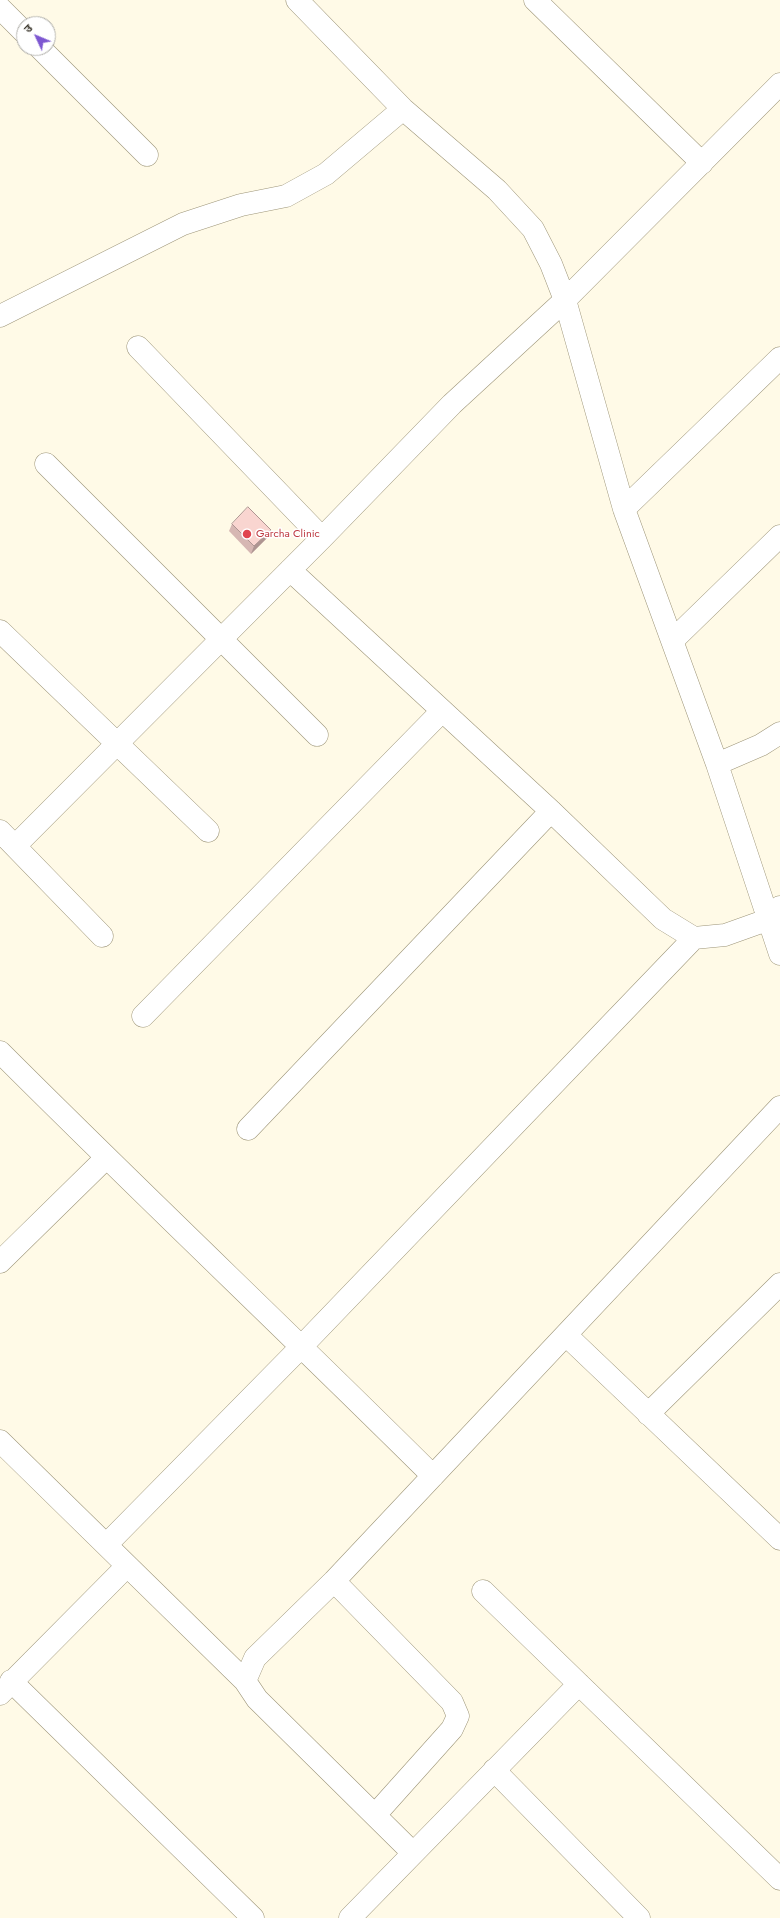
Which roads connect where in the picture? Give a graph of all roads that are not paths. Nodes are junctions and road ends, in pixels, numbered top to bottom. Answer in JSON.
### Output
{"nodes":[{"id":1,"x":297,"y":0,"type":"edge"},
{"id":2,"x":535,"y":0,"type":"edge"},
{"id":3,"x":0,"y":8,"type":"edge"},
{"id":4,"x":16,"y":24,"type":"edge"},
{"id":5,"x":48,"y":56,"type":"edge"},
{"id":6,"x":780,"y":84,"type":"edge"},
{"id":7,"x":403,"y":110,"type":"junction"},
{"id":8,"x":147,"y":155,"type":"dead end"},
{"id":9,"x":702,"y":163,"type":"junction"},
{"id":10,"x":566,"y":300,"type":"junction"},
{"id":11,"x":0,"y":316,"type":"edge"},
{"id":12,"x":138,"y":347,"type":"dead end"},
{"id":13,"x":780,"y":358,"type":"edge"},
{"id":14,"x":46,"y":464,"type":"dead end"},
{"id":15,"x":624,"y":509,"type":"junction"},
{"id":16,"x":780,"y":536,"type":"edge"},
{"id":17,"x":322,"y":538,"type":"junction"},
{"id":18,"x":290,"y":570,"type":"junction"},
{"id":19,"x":0,"y":631,"type":"edge"},
{"id":20,"x":221,"y":640,"type":"junction"},
{"id":21,"x":672,"y":641,"type":"junction"},
{"id":22,"x":442,"y":711,"type":"junction"},
{"id":23,"x":780,"y":733,"type":"edge"},
{"id":24,"x":316,"y":736,"type":"dead end"},
{"id":25,"x":118,"y":744,"type":"junction"},
{"id":26,"x":717,"y":764,"type":"junction"},
{"id":27,"x":550,"y":811,"type":"junction"},
{"id":28,"x":0,"y":830,"type":"edge"},
{"id":29,"x":208,"y":831,"type":"dead end"},
{"id":30,"x":16,"y":845,"type":"junction"},
{"id":31,"x":774,"y":913,"type":"edge"},
{"id":32,"x":102,"y":936,"type":"dead end"},
{"id":33,"x":694,"y":938,"type":"junction"},
{"id":34,"x":780,"y":954,"type":"edge"},
{"id":35,"x":143,"y":1016,"type":"dead end"},
{"id":36,"x":0,"y":1052,"type":"edge"},
{"id":37,"x":780,"y":1107,"type":"edge"},
{"id":38,"x":248,"y":1129,"type":"dead end"},
{"id":39,"x":106,"y":1158,"type":"junction"},
{"id":40,"x":0,"y":1262,"type":"edge"},
{"id":41,"x":780,"y":1284,"type":"edge"},
{"id":42,"x":566,"y":1335,"type":"junction"},
{"id":43,"x":302,"y":1346,"type":"junction"},
{"id":44,"x":648,"y":1414,"type":"junction"},
{"id":45,"x":0,"y":1441,"type":"edge"},
{"id":46,"x":433,"y":1476,"type":"junction"},
{"id":47,"x":780,"y":1539,"type":"edge"},
{"id":48,"x":107,"y":1544,"type":"junction"},
{"id":49,"x":127,"y":1566,"type":"junction"},
{"id":50,"x":334,"y":1580,"type":"junction"},
{"id":51,"x":483,"y":1591,"type":"dead end"},
{"id":52,"x":245,"y":1681,"type":"junction"},
{"id":53,"x":579,"y":1684,"type":"junction"},
{"id":54,"x":5,"y":1688,"type":"edge"},
{"id":55,"x":494,"y":1770,"type":"junction"},
{"id":56,"x":375,"y":1815,"type":"junction"},
{"id":57,"x":413,"y":1853,"type":"junction"},
{"id":58,"x":780,"y":1878,"type":"edge"},
{"id":59,"x":252,"y":1918,"type":"edge"},
{"id":60,"x":350,"y":1918,"type":"edge"},
{"id":61,"x":639,"y":1918,"type":"edge"}],
"edges":[{"from":1,"to":7,"type":"street"},
{"from":2,"to":9,"type":"street"},
{"from":3,"to":4,"type":"street"},
{"from":5,"to":8,"type":"street"},
{"from":6,"to":9,"type":"street"},
{"from":7,"to":10,"type":"street"},
{"from":7,"to":11,"type":"street"},
{"from":9,"to":10,"type":"street"},
{"from":10,"to":15,"type":"street"},
{"from":10,"to":17,"type":"street"},
{"from":12,"to":17,"type":"street"},
{"from":13,"to":15,"type":"street"},
{"from":14,"to":20,"type":"street"},
{"from":15,"to":21,"type":"street"},
{"from":16,"to":21,"type":"street"},
{"from":17,"to":18,"type":"street"},
{"from":18,"to":20,"type":"street"},
{"from":18,"to":22,"type":"street"},
{"from":19,"to":25,"type":"street"},
{"from":20,"to":24,"type":"street"},
{"from":20,"to":25,"type":"street"},
{"from":21,"to":26,"type":"street"},
{"from":22,"to":27,"type":"street"},
{"from":22,"to":35,"type":"street"},
{"from":23,"to":26,"type":"street"},
{"from":25,"to":29,"type":"street"},
{"from":25,"to":30,"type":"street"},
{"from":26,"to":31,"type":"street"},
{"from":27,"to":33,"type":"street"},
{"from":27,"to":38,"type":"street"},
{"from":28,"to":30,"type":"street"},
{"from":30,"to":32,"type":"street"},
{"from":31,"to":33,"type":"street"},
{"from":31,"to":34,"type":"street"},
{"from":33,"to":43,"type":"street"},
{"from":36,"to":39,"type":"street"},
{"from":37,"to":42,"type":"street"},
{"from":39,"to":40,"type":"street"},
{"from":39,"to":43,"type":"street"},
{"from":41,"to":44,"type":"street"},
{"from":42,"to":44,"type":"street"},
{"from":42,"to":46,"type":"street"},
{"from":43,"to":46,"type":"street"},
{"from":43,"to":48,"type":"street"},
{"from":44,"to":47,"type":"street"},
{"from":45,"to":48,"type":"street"},
{"from":46,"to":50,"type":"street"},
{"from":48,"to":49,"type":"street"},
{"from":49,"to":52,"type":"street"},
{"from":49,"to":54,"type":"street"},
{"from":50,"to":52,"type":"street"},
{"from":50,"to":56,"type":"street"},
{"from":51,"to":53,"type":"street"},
{"from":52,"to":56,"type":"street"},
{"from":53,"to":55,"type":"street"},
{"from":53,"to":58,"type":"street"},
{"from":54,"to":59,"type":"street"},
{"from":55,"to":57,"type":"street"},
{"from":55,"to":61,"type":"street"},
{"from":56,"to":57,"type":"street"},
{"from":57,"to":60,"type":"street"}]}
